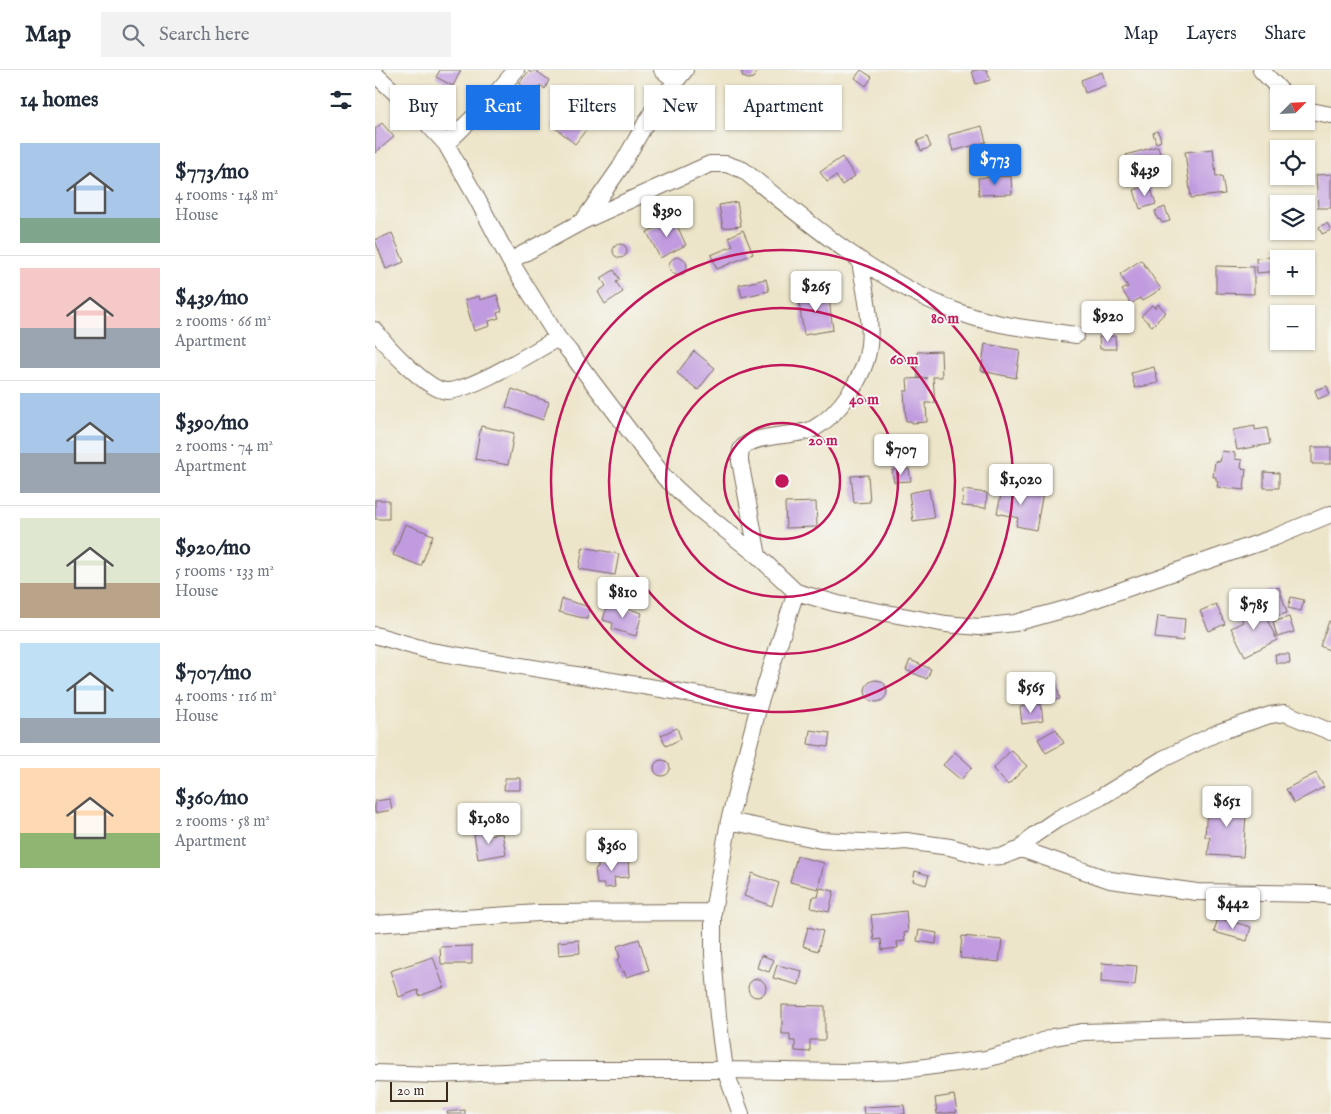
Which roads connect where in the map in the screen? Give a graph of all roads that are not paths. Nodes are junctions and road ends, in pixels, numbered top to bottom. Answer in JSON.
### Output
{"nodes":[{"id":1,"x":516,"y":70,"type":"edge"},
{"id":2,"x":662,"y":70,"type":"edge"},
{"id":3,"x":1261,"y":70,"type":"edge"},
{"id":4,"x":375,"y":74,"type":"edge"},
{"id":5,"x":680,"y":76,"type":"edge"},
{"id":6,"x":1275,"y":85,"type":"edge"},
{"id":7,"x":1315,"y":113,"type":"edge"},
{"id":8,"x":1331,"y":115,"type":"edge"},
{"id":9,"x":445,"y":144,"type":"junction"},
{"id":10,"x":583,"y":221,"type":"junction"},
{"id":11,"x":510,"y":261,"type":"junction"},
{"id":12,"x":860,"y":261,"type":"junction"},
{"id":13,"x":375,"y":330,"type":"edge"},
{"id":14,"x":1076,"y":335,"type":"dead end"},
{"id":15,"x":558,"y":338,"type":"junction"},
{"id":16,"x":1331,"y":514,"type":"edge"},
{"id":17,"x":758,"y":556,"type":"junction"},
{"id":18,"x":796,"y":592,"type":"junction"},
{"id":19,"x":375,"y":635,"type":"edge"},
{"id":20,"x":759,"y":705,"type":"junction"},
{"id":21,"x":1331,"y":732,"type":"edge"},
{"id":22,"x":729,"y":821,"type":"junction"},
{"id":23,"x":1021,"y":849,"type":"junction"},
{"id":24,"x":1331,"y":896,"type":"edge"},
{"id":25,"x":713,"y":912,"type":"junction"},
{"id":26,"x":375,"y":924,"type":"edge"},
{"id":27,"x":1331,"y":1030,"type":"edge"},
{"id":28,"x":725,"y":1070,"type":"junction"},
{"id":29,"x":375,"y":1073,"type":"edge"},
{"id":30,"x":741,"y":1114,"type":"edge"}],
"edges":[{"from":1,"to":9,"type":"street"},
{"from":2,"to":5,"type":"street"},
{"from":3,"to":6,"type":"street"},
{"from":4,"to":9,"type":"street"},
{"from":5,"to":10,"type":"street"},
{"from":7,"to":8,"type":"street"},
{"from":9,"to":11,"type":"street"},
{"from":10,"to":11,"type":"street"},
{"from":10,"to":12,"type":"street"},
{"from":11,"to":15,"type":"street"},
{"from":12,"to":14,"type":"street"},
{"from":12,"to":17,"type":"street"},
{"from":13,"to":15,"type":"street"},
{"from":15,"to":17,"type":"street"},
{"from":16,"to":18,"type":"street"},
{"from":17,"to":18,"type":"street"},
{"from":18,"to":20,"type":"street"},
{"from":19,"to":20,"type":"street"},
{"from":20,"to":22,"type":"street"},
{"from":21,"to":23,"type":"street"},
{"from":22,"to":23,"type":"street"},
{"from":22,"to":25,"type":"street"},
{"from":23,"to":24,"type":"street"},
{"from":25,"to":26,"type":"street"},
{"from":25,"to":28,"type":"street"},
{"from":27,"to":28,"type":"street"},
{"from":28,"to":29,"type":"street"},
{"from":28,"to":30,"type":"street"}]}
